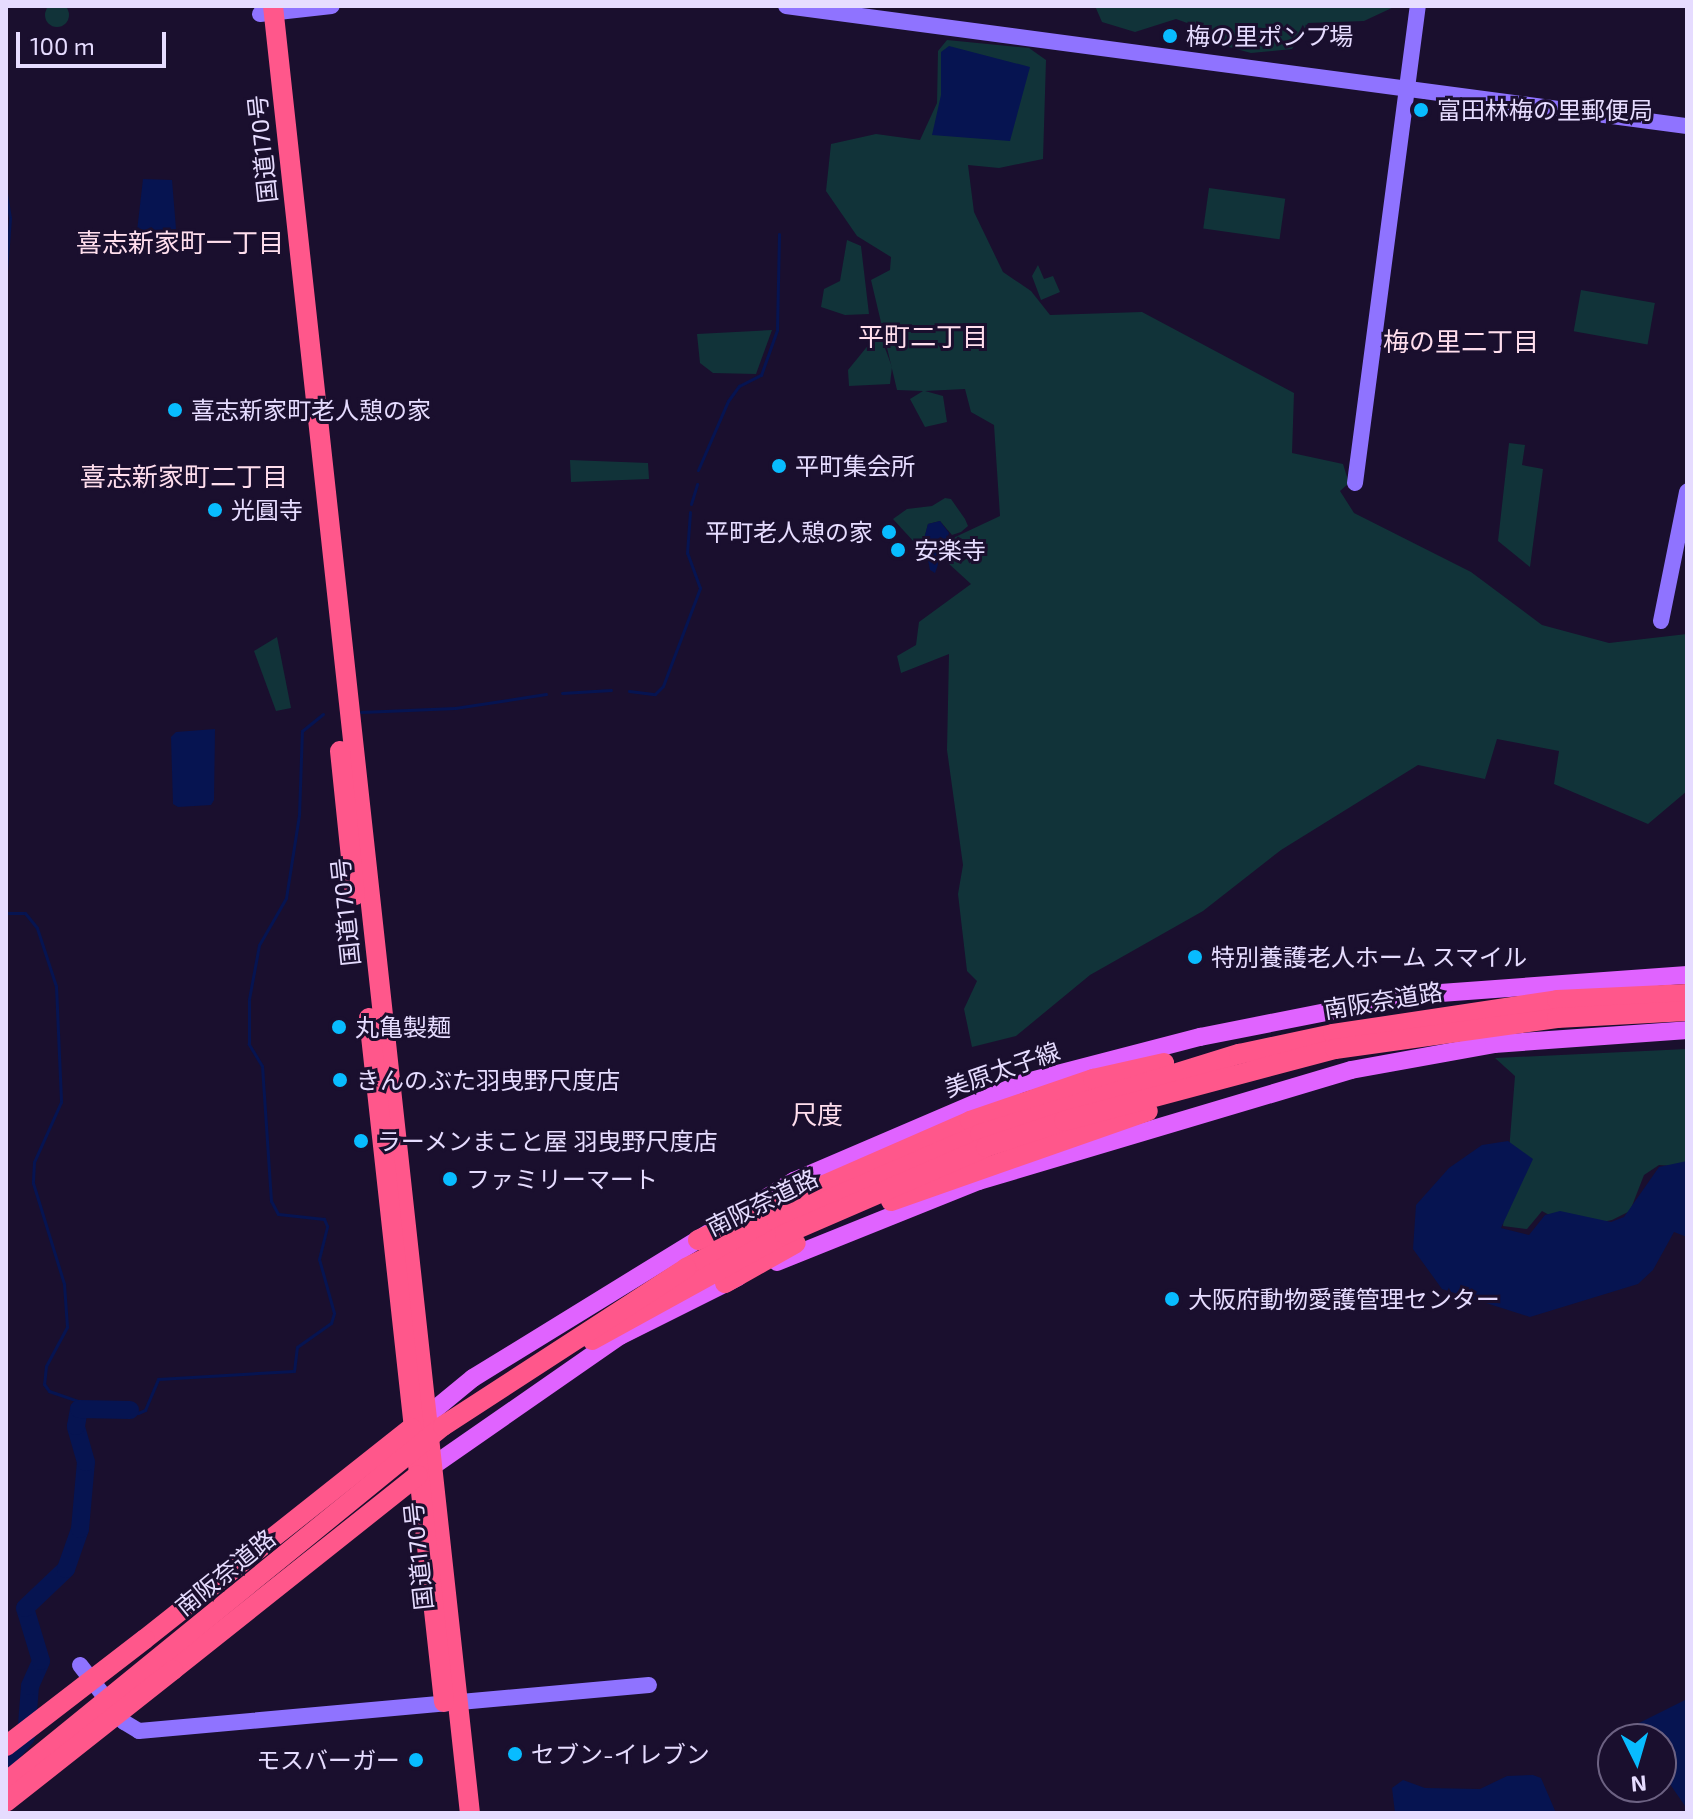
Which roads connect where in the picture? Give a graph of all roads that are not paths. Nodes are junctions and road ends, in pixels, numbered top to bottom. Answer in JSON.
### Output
{"nodes":[{"id":1,"x":332,"y":6,"type":"edge"},
{"id":2,"x":786,"y":6,"type":"edge"},
{"id":3,"x":1418,"y":6,"type":"edge"},
{"id":4,"x":266,"y":10,"type":"edge"},
{"id":5,"x":877,"y":12,"type":"edge"},
{"id":6,"x":1407,"y":87,"type":"junction"},
{"id":7,"x":1687,"y":126,"type":"edge"},
{"id":8,"x":1355,"y":483,"type":"dead end"},
{"id":9,"x":1687,"y":492,"type":"edge"},
{"id":10,"x":1661,"y":621,"type":"dead end"},
{"id":11,"x":1687,"y":975,"type":"edge"},
{"id":12,"x":1687,"y":994,"type":"edge"},
{"id":13,"x":1687,"y":1011,"type":"edge"},
{"id":14,"x":1687,"y":1030,"type":"edge"},
{"id":15,"x":1239,"y":1054,"type":"junction"},
{"id":16,"x":1291,"y":1059,"type":"junction"},
{"id":17,"x":983,"y":1141,"type":"junction"},
{"id":18,"x":698,"y":1240,"type":"junction"},
{"id":19,"x":725,"y":1283,"type":"junction"},
{"id":20,"x":419,"y":1422,"type":"junction"},
{"id":21,"x":426,"y":1470,"type":"junction"},
{"id":22,"x":80,"y":1665,"type":"dead end"},
{"id":23,"x":649,"y":1685,"type":"dead end"},
{"id":24,"x":451,"y":1702,"type":"junction"},
{"id":25,"x":6,"y":1746,"type":"edge"},
{"id":26,"x":6,"y":1782,"type":"edge"},
{"id":27,"x":6,"y":1789,"type":"edge"},
{"id":28,"x":6,"y":1802,"type":"edge"},
{"id":29,"x":457,"y":1813,"type":"edge"},
{"id":30,"x":470,"y":1813,"type":"edge"}],
"edges":[{"from":1,"to":4,"type":"street"},
{"from":2,"to":5,"type":"street"},
{"from":3,"to":6,"type":"street"},
{"from":4,"to":20,"type":"highway","name":"国道170号"},
{"from":5,"to":6,"type":"street"},
{"from":6,"to":7,"type":"street"},
{"from":6,"to":8,"type":"street"},
{"from":9,"to":10,"type":"street"},
{"from":11,"to":18,"type":"main road","name":"美原太子線"},
{"from":12,"to":15,"type":"highway","name":"南阪奈道路"},
{"from":13,"to":16,"type":"highway","name":"南阪奈道路"},
{"from":14,"to":19,"type":"main road"},
{"from":15,"to":17,"type":"highway","name":"南阪奈道路"},
{"from":15,"to":18,"type":"highway"},
{"from":16,"to":17,"type":"highway","name":"南阪奈道路"},
{"from":16,"to":19,"type":"highway"},
{"from":17,"to":26,"type":"highway","name":"南阪奈道路","bridge":true},
{"from":17,"to":27,"type":"highway","name":"南阪奈道路","bridge":true},
{"from":18,"to":20,"type":"main road","name":"美原太子線"},
{"from":19,"to":21,"type":"main road"},
{"from":20,"to":21,"type":"highway","name":"国道170号"},
{"from":20,"to":25,"type":"highway","bridge":true},
{"from":21,"to":24,"type":"highway","name":"国道170号"},
{"from":21,"to":28,"type":"highway","bridge":true},
{"from":22,"to":24,"type":"street"},
{"from":23,"to":24,"type":"street"},
{"from":24,"to":29,"type":"highway","name":"国道170号"},
{"from":24,"to":30,"type":"highway","name":"国道170号"}]}
